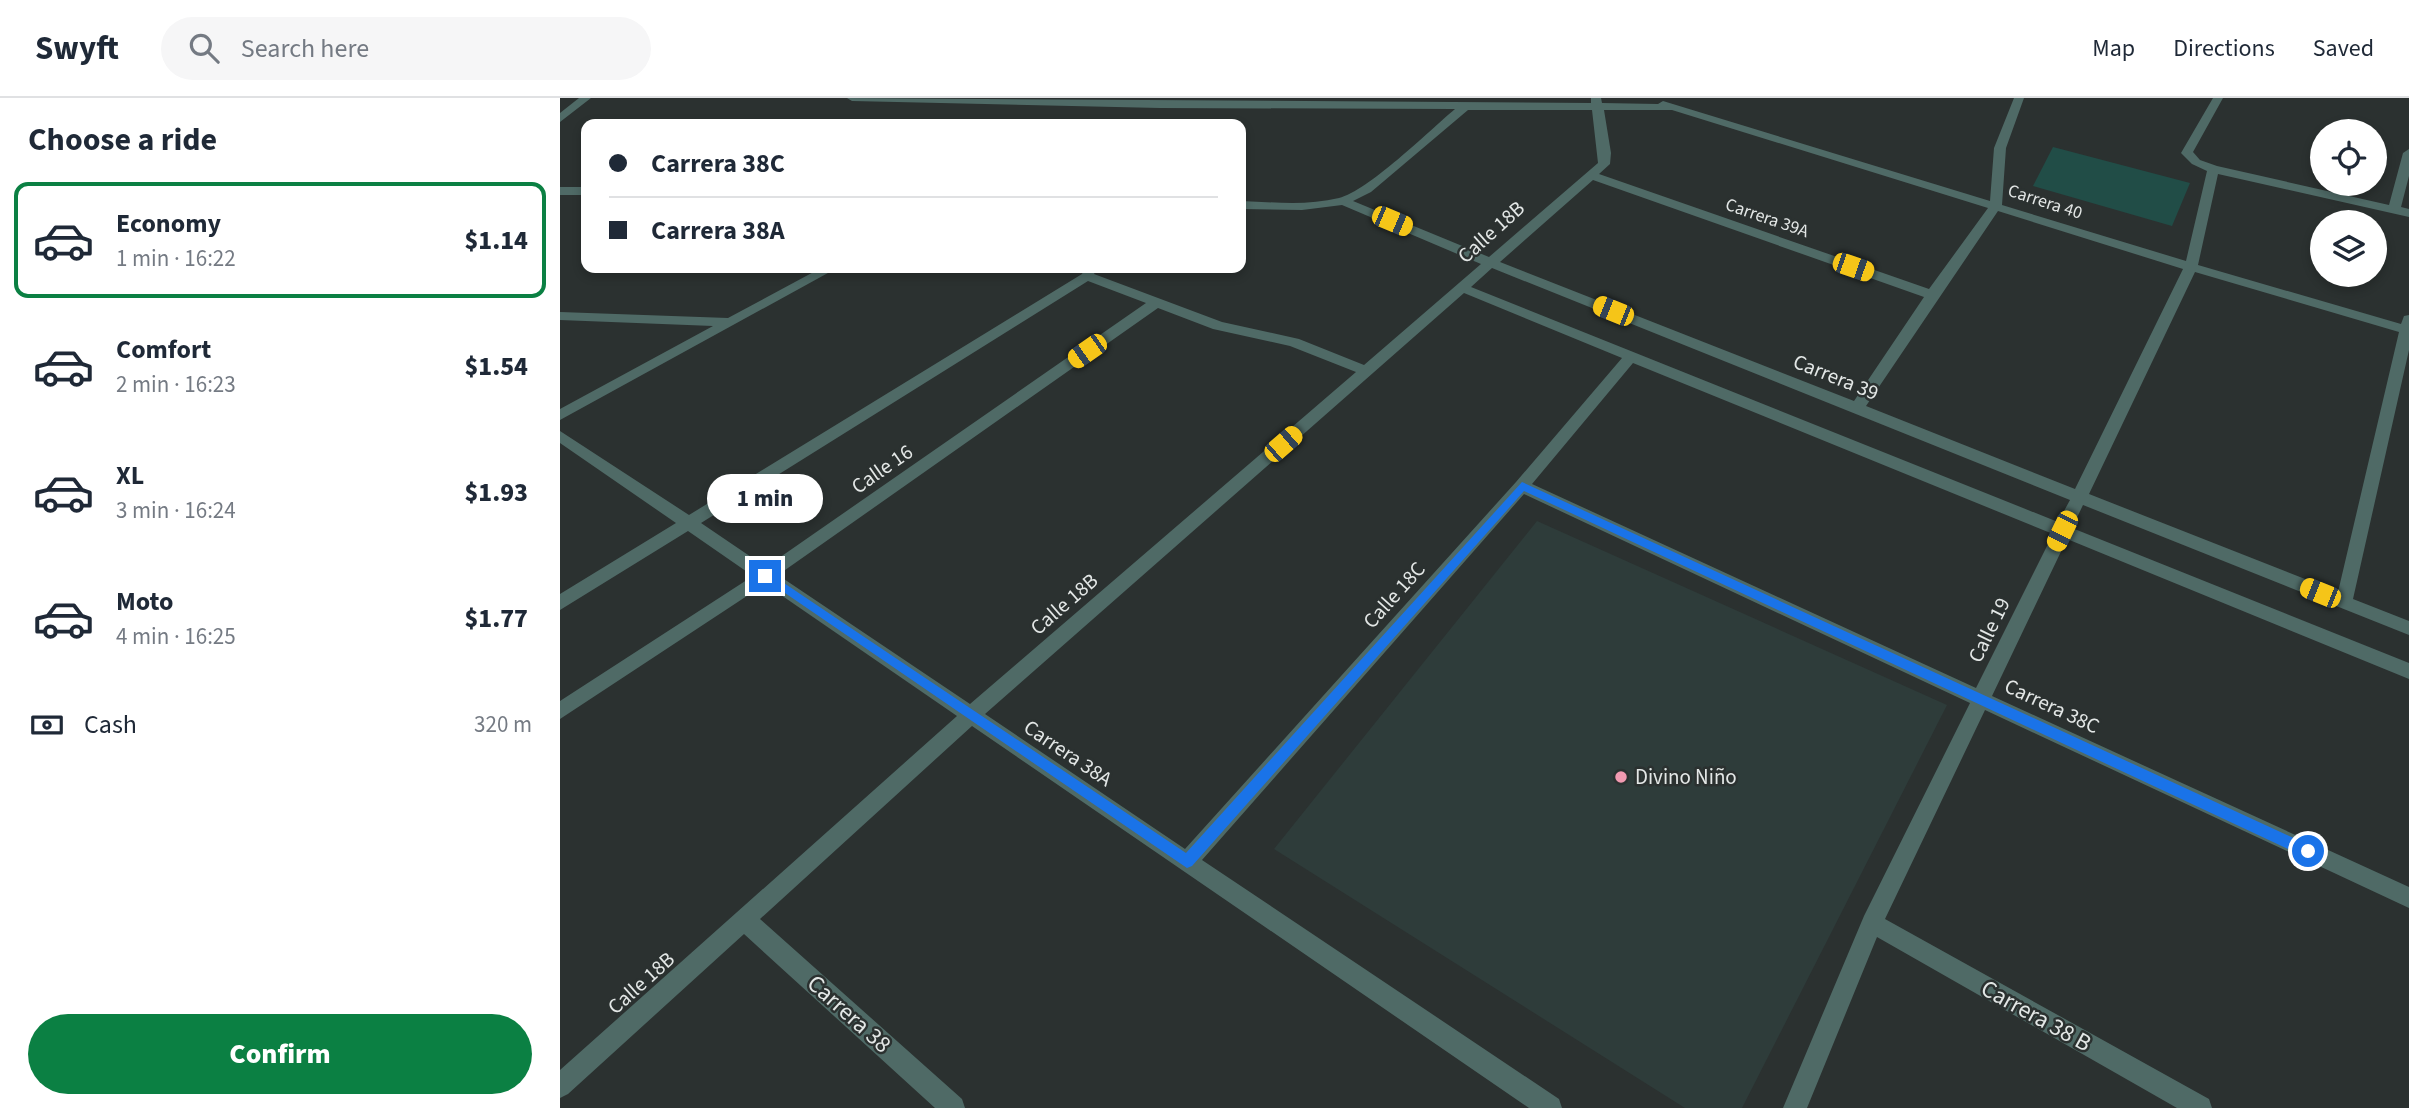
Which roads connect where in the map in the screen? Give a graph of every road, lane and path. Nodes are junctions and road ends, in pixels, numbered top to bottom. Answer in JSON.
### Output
{"nodes":[{"id":1,"x":586,"y":98,"type":"edge"},
{"id":2,"x":852,"y":98,"type":"edge"},
{"id":3,"x":1644,"y":98,"type":"edge"},
{"id":4,"x":2019,"y":98,"type":"edge"},
{"id":5,"x":2218,"y":98,"type":"edge"},
{"id":6,"x":1162,"y":102,"type":"edge"},
{"id":7,"x":1384,"y":102,"type":"edge"},
{"id":8,"x":1597,"y":102,"type":"edge"},
{"id":9,"x":1468,"y":104,"type":"junction"},
{"id":10,"x":1672,"y":107,"type":"junction"},
{"id":11,"x":560,"y":119,"type":"edge"},
{"id":12,"x":2409,"y":153,"type":"edge"},
{"id":13,"x":1597,"y":169,"type":"junction"},
{"id":14,"x":2213,"y":169,"type":"junction"},
{"id":15,"x":560,"y":191,"type":"edge"},
{"id":16,"x":581,"y":191,"type":"edge"},
{"id":17,"x":1342,"y":201,"type":"junction"},
{"id":18,"x":1246,"y":205,"type":"edge"},
{"id":19,"x":1996,"y":205,"type":"junction"},
{"id":20,"x":2394,"y":210,"type":"junction"},
{"id":21,"x":2409,"y":213,"type":"edge"},
{"id":22,"x":1491,"y":263,"type":"junction"},
{"id":23,"x":2191,"y":267,"type":"junction"},
{"id":24,"x":821,"y":273,"type":"edge"},
{"id":25,"x":1087,"y":273,"type":"edge"},
{"id":26,"x":1091,"y":273,"type":"edge"},
{"id":27,"x":1462,"y":288,"type":"junction"},
{"id":28,"x":1932,"y":295,"type":"junction"},
{"id":29,"x":1156,"y":303,"type":"junction"},
{"id":30,"x":560,"y":316,"type":"edge"},
{"id":31,"x":729,"y":322,"type":"junction"},
{"id":32,"x":2408,"y":324,"type":"edge"},
{"id":33,"x":1631,"y":356,"type":"junction"},
{"id":34,"x":1366,"y":371,"type":"junction"},
{"id":35,"x":1857,"y":408,"type":"junction"},
{"id":36,"x":560,"y":415,"type":"edge"},
{"id":37,"x":560,"y":436,"type":"edge"},
{"id":38,"x":1522,"y":486,"type":"junction"},
{"id":39,"x":2079,"y":496,"type":"junction"},
{"id":40,"x":689,"y":523,"type":"junction"},
{"id":41,"x":2062,"y":531,"type":"junction"},
{"id":42,"x":765,"y":576,"type":"junction"},
{"id":43,"x":2344,"y":602,"type":"junction"},
{"id":44,"x":560,"y":603,"type":"edge"},
{"id":45,"x":2409,"y":628,"type":"edge"},
{"id":46,"x":2409,"y":671,"type":"edge"},
{"id":47,"x":1981,"y":698,"type":"junction"},
{"id":48,"x":560,"y":711,"type":"edge"},
{"id":49,"x":971,"y":715,"type":"junction"},
{"id":50,"x":1187,"y":862,"type":"junction"},
{"id":51,"x":2409,"y":898,"type":"edge"},
{"id":52,"x":746,"y":920,"type":"junction"},
{"id":53,"x":1872,"y":923,"type":"junction"},
{"id":54,"x":560,"y":1086,"type":"edge"},
{"id":55,"x":953,"y":1108,"type":"edge"},
{"id":56,"x":1550,"y":1108,"type":"edge"},
{"id":57,"x":1795,"y":1108,"type":"edge"},
{"id":58,"x":2200,"y":1108,"type":"edge"}],
"edges":[{"from":1,"to":11,"type":"street"},
{"from":2,"to":6,"type":"street","name":"Carrera 40"},
{"from":3,"to":10,"type":"street","name":"Carrera 40"},
{"from":4,"to":19,"type":"street"},
{"from":5,"to":14,"type":"street"},
{"from":6,"to":7,"type":"street","name":"Carrera 40"},
{"from":7,"to":9,"type":"street","name":"Carrera 40"},
{"from":8,"to":9,"type":"street","name":"Carrera 40"},
{"from":8,"to":10,"type":"street","name":"Carrera 40"},
{"from":8,"to":13,"type":"street"},
{"from":9,"to":17,"type":"street"},
{"from":10,"to":19,"type":"street","name":"Carrera 40"},
{"from":12,"to":20,"type":"street"},
{"from":13,"to":22,"type":"street","name":"Calle 18B"},
{"from":13,"to":28,"type":"street","name":"Carrera 39A"},
{"from":14,"to":20,"type":"street"},
{"from":14,"to":23,"type":"street","name":"Calle 19"},
{"from":15,"to":16,"type":"street"},
{"from":17,"to":18,"type":"street","name":"Carrera 39"},
{"from":17,"to":22,"type":"street","name":"Carrera 39"},
{"from":19,"to":23,"type":"street","name":"Carrera 40"},
{"from":19,"to":28,"type":"street"},
{"from":20,"to":21,"type":"street"},
{"from":22,"to":27,"type":"street","name":"Calle 18B"},
{"from":22,"to":35,"type":"street","name":"Carrera 39"},
{"from":23,"to":32,"type":"street","name":"Carrera 40"},
{"from":23,"to":39,"type":"street","name":"Calle 19"},
{"from":24,"to":31,"type":"street"},
{"from":25,"to":40,"type":"street"},
{"from":26,"to":29,"type":"street"},
{"from":27,"to":33,"type":"street"},
{"from":27,"to":34,"type":"street","name":"Calle 18B"},
{"from":28,"to":35,"type":"street"},
{"from":29,"to":34,"type":"street"},
{"from":29,"to":42,"type":"street","name":"Calle 16"},
{"from":30,"to":31,"type":"street"},
{"from":31,"to":36,"type":"street"},
{"from":32,"to":43,"type":"street"},
{"from":33,"to":38,"type":"street","name":"Calle 18C"},
{"from":33,"to":41,"type":"street"},
{"from":34,"to":49,"type":"street","name":"Calle 18B"},
{"from":35,"to":39,"type":"street","name":"Carrera 39"},
{"from":37,"to":40,"type":"street","name":"Carrera 38A"},
{"from":38,"to":47,"type":"street","name":"Carrera 38C"},
{"from":38,"to":50,"type":"street","name":"Calle 18C"},
{"from":39,"to":41,"type":"street","name":"Calle 19"},
{"from":39,"to":43,"type":"street","name":"Carrera 39"},
{"from":40,"to":42,"type":"street","name":"Carrera 38A"},
{"from":40,"to":44,"type":"street"},
{"from":41,"to":46,"type":"street"},
{"from":41,"to":47,"type":"street","name":"Calle 19"},
{"from":42,"to":48,"type":"street","name":"Calle 16"},
{"from":42,"to":49,"type":"street","name":"Carrera 38A"},
{"from":43,"to":45,"type":"street","name":"Carrera 39"},
{"from":47,"to":51,"type":"street","name":"Carrera 38C"},
{"from":47,"to":53,"type":"street","name":"Calle 19"},
{"from":49,"to":50,"type":"street","name":"Carrera 38A"},
{"from":49,"to":52,"type":"street","name":"Calle 18B"},
{"from":50,"to":56,"type":"street","name":"Carrera 38A"},
{"from":52,"to":54,"type":"street","name":"Calle 18B"},
{"from":52,"to":55,"type":"street","name":"Carrera 38"},
{"from":53,"to":57,"type":"street","name":"Calle 19"},
{"from":53,"to":58,"type":"street","name":"Carrera 38 B"}]}
